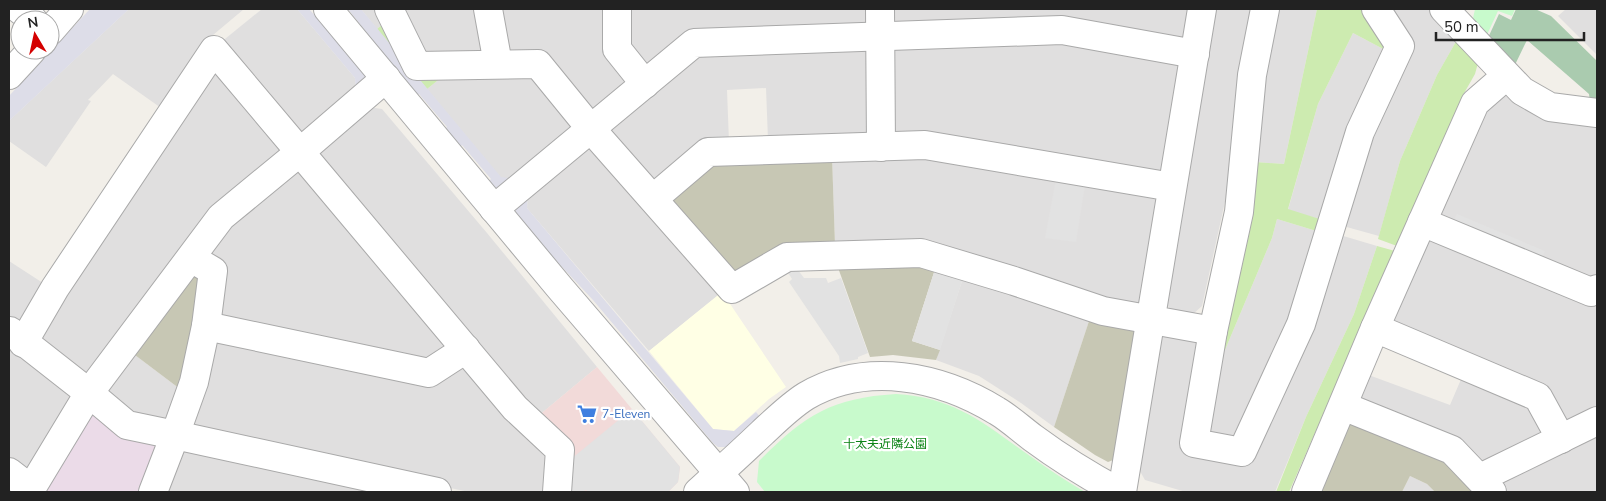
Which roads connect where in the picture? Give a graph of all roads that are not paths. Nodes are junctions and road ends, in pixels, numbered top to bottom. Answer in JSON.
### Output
{"nodes":[{"id":1,"x":69,"y":9,"type":"edge"},
{"id":2,"x":328,"y":9,"type":"edge"},
{"id":3,"x":389,"y":9,"type":"edge"},
{"id":4,"x":488,"y":9,"type":"edge"},
{"id":5,"x":617,"y":9,"type":"edge"},
{"id":6,"x":880,"y":9,"type":"edge"},
{"id":7,"x":1202,"y":9,"type":"edge"},
{"id":8,"x":1265,"y":9,"type":"edge"},
{"id":9,"x":1376,"y":9,"type":"edge"},
{"id":10,"x":1452,"y":12,"type":"edge"},
{"id":11,"x":60,"y":19,"type":"edge"},
{"id":12,"x":880,"y":36,"type":"junction"},
{"id":13,"x":1195,"y":54,"type":"junction"},
{"id":14,"x":23,"y":60,"type":"edge"},
{"id":15,"x":498,"y":64,"type":"junction"},
{"id":16,"x":9,"y":75,"type":"edge"},
{"id":17,"x":1506,"y":76,"type":"junction"},
{"id":18,"x":386,"y":78,"type":"junction"},
{"id":19,"x":645,"y":84,"type":"junction"},
{"id":20,"x":1597,"y":113,"type":"edge"},
{"id":21,"x":591,"y":129,"type":"junction"},
{"id":22,"x":881,"y":147,"type":"junction"},
{"id":23,"x":300,"y":152,"type":"junction"},
{"id":24,"x":1172,"y":186,"type":"junction"},
{"id":25,"x":654,"y":198,"type":"junction"},
{"id":26,"x":494,"y":210,"type":"junction"},
{"id":27,"x":1422,"y":222,"type":"junction"},
{"id":28,"x":191,"y":258,"type":"junction"},
{"id":29,"x":1597,"y":289,"type":"edge"},
{"id":30,"x":1150,"y":319,"type":"junction"},
{"id":31,"x":206,"y":326,"type":"junction"},
{"id":32,"x":1375,"y":328,"type":"junction"},
{"id":33,"x":1213,"y":331,"type":"junction"},
{"id":34,"x":16,"y":336,"type":"edge"},
{"id":35,"x":466,"y":349,"type":"junction"},
{"id":36,"x":89,"y":393,"type":"junction"},
{"id":37,"x":1343,"y":406,"type":"junction"},
{"id":38,"x":1597,"y":421,"type":"edge"},
{"id":39,"x":175,"y":434,"type":"junction"},
{"id":40,"x":1561,"y":439,"type":"junction"},
{"id":41,"x":9,"y":472,"type":"edge"},
{"id":42,"x":727,"y":482,"type":"edge"},
{"id":43,"x":1486,"y":485,"type":"edge"},
{"id":44,"x":30,"y":491,"type":"edge"},
{"id":45,"x":153,"y":492,"type":"edge"},
{"id":46,"x":436,"y":492,"type":"edge"},
{"id":47,"x":557,"y":492,"type":"edge"},
{"id":48,"x":698,"y":492,"type":"edge"},
{"id":49,"x":1121,"y":492,"type":"edge"},
{"id":50,"x":1306,"y":492,"type":"edge"}],
"edges":[{"from":1,"to":11,"type":"street"},
{"from":2,"to":18,"type":"street"},
{"from":3,"to":15,"type":"street"},
{"from":4,"to":15,"type":"street"},
{"from":5,"to":19,"type":"street"},
{"from":6,"to":12,"type":"street"},
{"from":7,"to":13,"type":"street"},
{"from":8,"to":33,"type":"street"},
{"from":9,"to":33,"type":"street"},
{"from":10,"to":17,"type":"street"},
{"from":12,"to":13,"type":"street"},
{"from":12,"to":19,"type":"street"},
{"from":12,"to":22,"type":"street"},
{"from":13,"to":24,"type":"street"},
{"from":14,"to":16,"type":"street"},
{"from":15,"to":21,"type":"street"},
{"from":17,"to":20,"type":"street"},
{"from":17,"to":27,"type":"street"},
{"from":18,"to":23,"type":"street"},
{"from":18,"to":26,"type":"street"},
{"from":19,"to":21,"type":"street"},
{"from":21,"to":25,"type":"street"},
{"from":21,"to":26,"type":"street"},
{"from":22,"to":24,"type":"street"},
{"from":22,"to":25,"type":"street"},
{"from":23,"to":28,"type":"street"},
{"from":23,"to":34,"type":"street"},
{"from":23,"to":35,"type":"street"},
{"from":24,"to":30,"type":"street"},
{"from":25,"to":30,"type":"street"},
{"from":26,"to":42,"type":"street"},
{"from":27,"to":29,"type":"street"},
{"from":27,"to":32,"type":"street"},
{"from":28,"to":31,"type":"street"},
{"from":28,"to":36,"type":"street"},
{"from":30,"to":33,"type":"street"},
{"from":30,"to":49,"type":"street"},
{"from":31,"to":35,"type":"street"},
{"from":31,"to":39,"type":"street"},
{"from":32,"to":37,"type":"street"},
{"from":32,"to":40,"type":"street"},
{"from":34,"to":36,"type":"street"},
{"from":35,"to":47,"type":"street"},
{"from":36,"to":39,"type":"street"},
{"from":36,"to":44,"type":"street"},
{"from":37,"to":43,"type":"street"},
{"from":37,"to":50,"type":"street"},
{"from":38,"to":40,"type":"street"},
{"from":39,"to":45,"type":"street"},
{"from":39,"to":46,"type":"street"},
{"from":40,"to":43,"type":"street"},
{"from":41,"to":44,"type":"street"},
{"from":42,"to":48,"type":"street"},
{"from":42,"to":49,"type":"street"}]}
